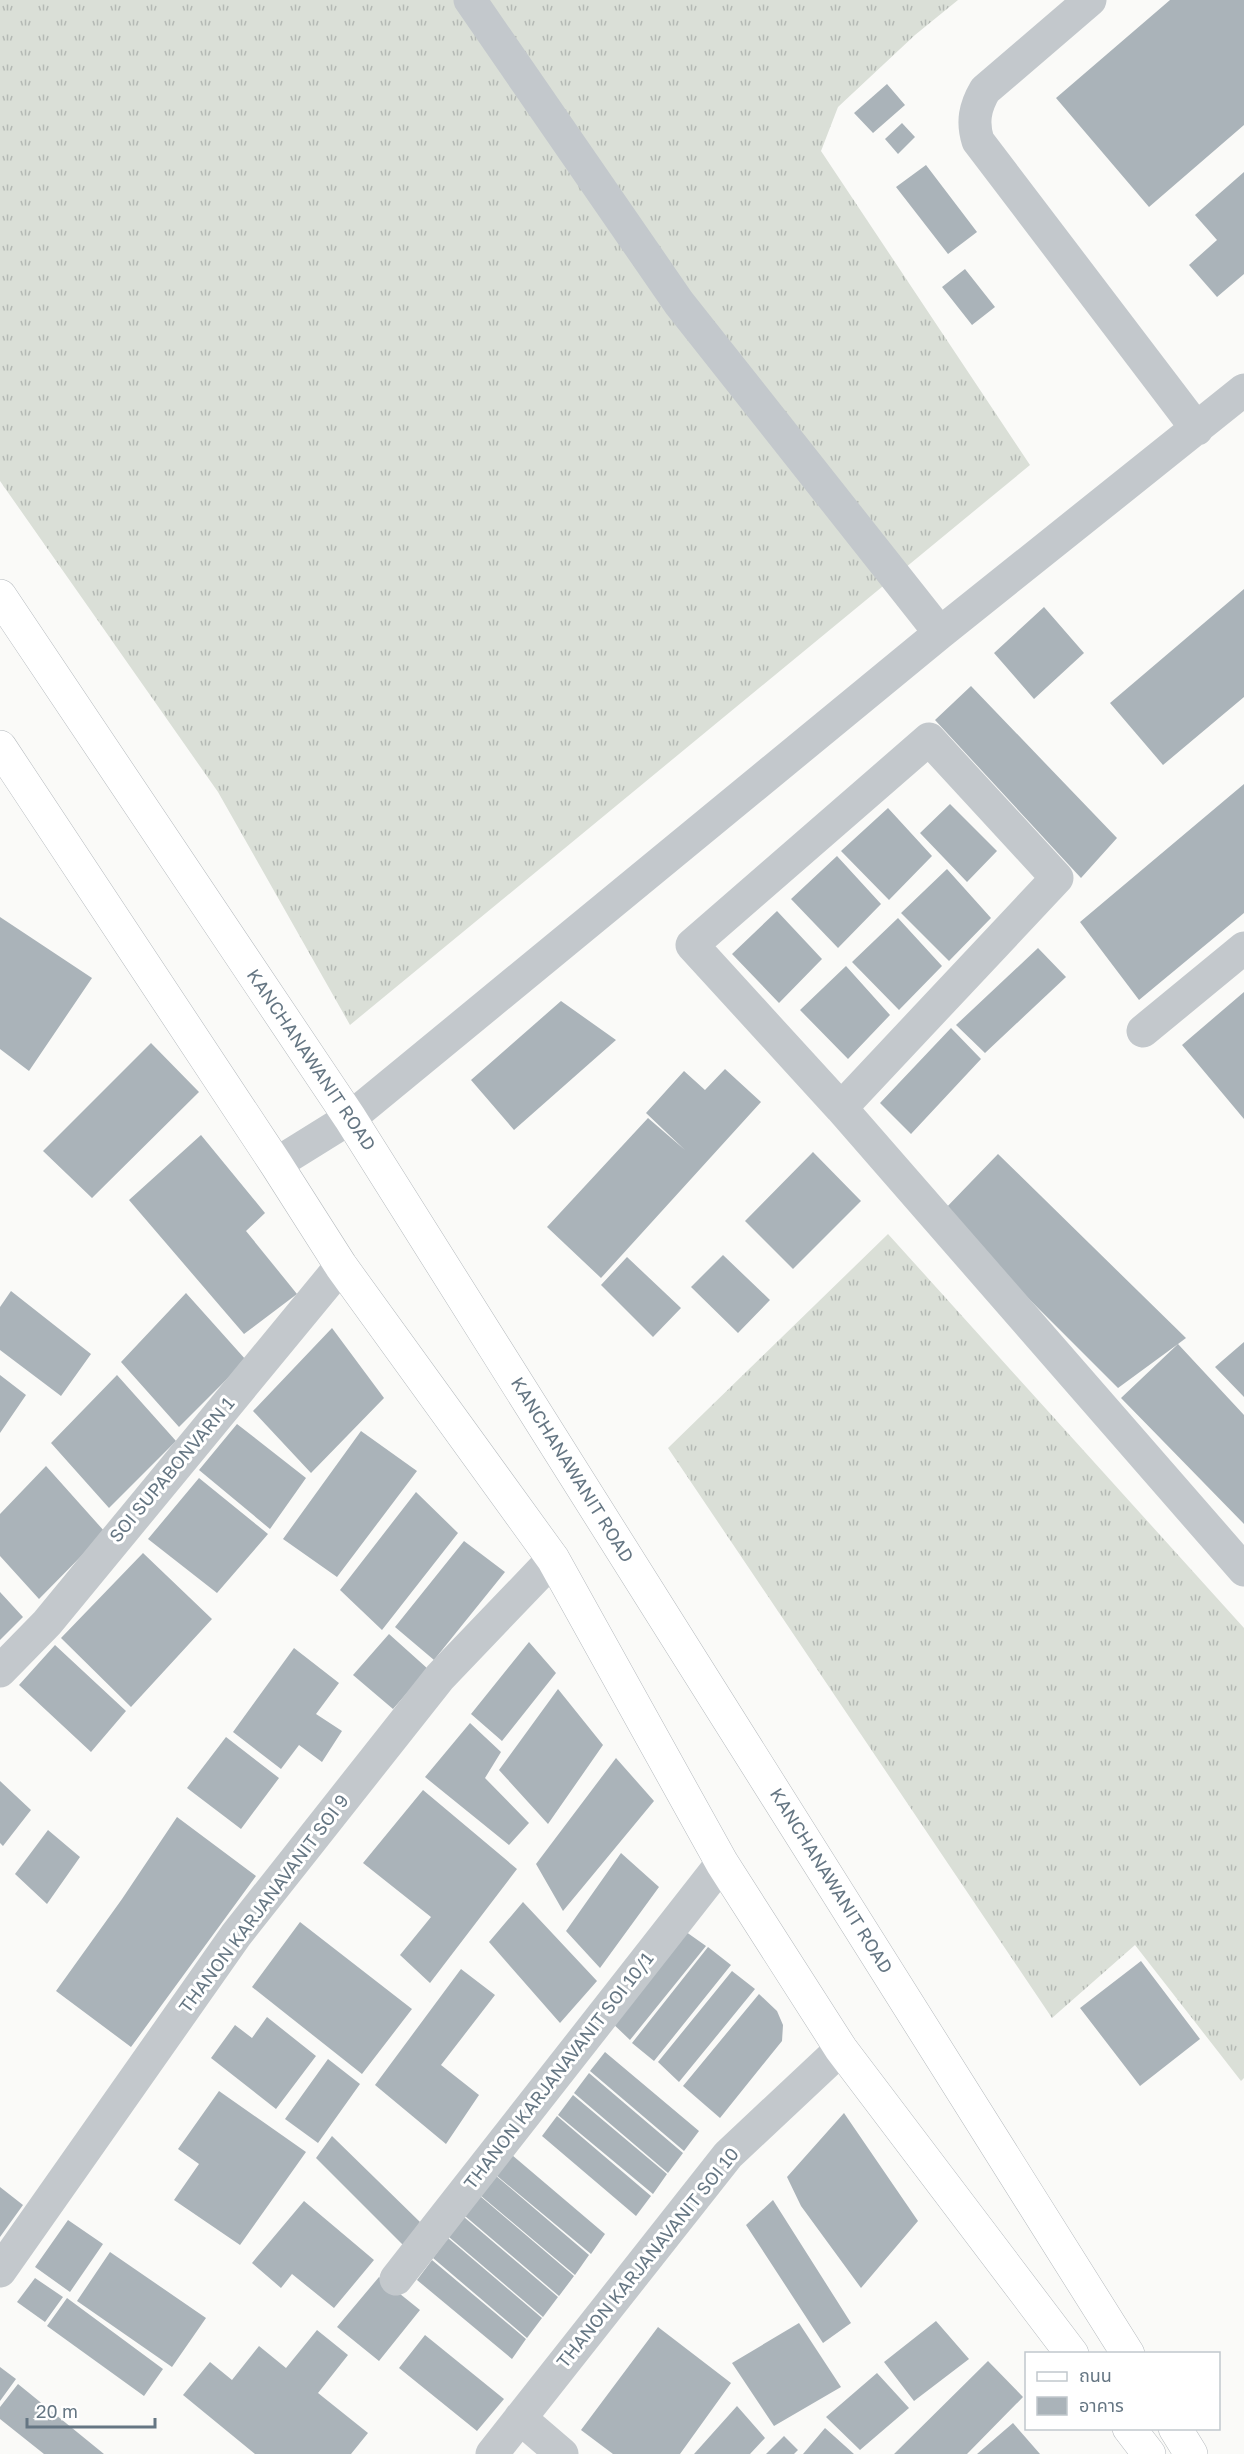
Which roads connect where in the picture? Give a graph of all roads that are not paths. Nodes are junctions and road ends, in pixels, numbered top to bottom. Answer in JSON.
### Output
{"nodes":[{"id":1,"x":470,"y":0,"type":"edge"},
{"id":2,"x":1090,"y":0,"type":"edge"},
{"id":3,"x":1244,"y":390,"type":"edge"},
{"id":4,"x":1197,"y":429,"type":"junction"},
{"id":5,"x":0,"y":596,"type":"edge"},
{"id":6,"x":940,"y":633,"type":"junction"},
{"id":7,"x":4,"y":765,"type":"edge"},
{"id":8,"x":1244,"y":948,"type":"edge"},
{"id":9,"x":1143,"y":1031,"type":"dead end"},
{"id":10,"x":841,"y":1107,"type":"junction"},
{"id":11,"x":350,"y":1118,"type":"junction"},
{"id":12,"x":276,"y":1164,"type":"junction"},
{"id":13,"x":341,"y":1266,"type":"junction"},
{"id":14,"x":553,"y":1559,"type":"junction"},
{"id":15,"x":1244,"y":1570,"type":"edge"},
{"id":16,"x":0,"y":1671,"type":"edge"},
{"id":17,"x":722,"y":1863,"type":"junction"},
{"id":18,"x":841,"y":2049,"type":"junction"},
{"id":19,"x":0,"y":2271,"type":"edge"},
{"id":20,"x":396,"y":2279,"type":"dead end"},
{"id":21,"x":1070,"y":2352,"type":"edge"},
{"id":22,"x":1127,"y":2352,"type":"edge"},
{"id":23,"x":520,"y":2418,"type":"junction"},
{"id":24,"x":1131,"y":2430,"type":"edge"},
{"id":25,"x":1176,"y":2430,"type":"edge"},
{"id":26,"x":492,"y":2454,"type":"edge"},
{"id":27,"x":561,"y":2454,"type":"edge"},
{"id":28,"x":1149,"y":2454,"type":"edge"},
{"id":29,"x":1191,"y":2454,"type":"edge"}],
"edges":[{"from":1,"to":6,"type":"street"},
{"from":2,"to":4,"type":"street"},
{"from":3,"to":4,"type":"street"},
{"from":4,"to":6,"type":"street"},
{"from":5,"to":11,"type":"main road","name":"KANCHANAWANIT ROAD"},
{"from":6,"to":11,"type":"street"},
{"from":7,"to":12,"type":"main road"},
{"from":8,"to":9,"type":"street"},
{"from":10,"to":10,"type":"street"},
{"from":10,"to":15,"type":"street"},
{"from":11,"to":12,"type":"street"},
{"from":11,"to":22,"type":"main road","name":"KANCHANAWANIT ROAD"},
{"from":12,"to":13,"type":"main road"},
{"from":13,"to":14,"type":"main road"},
{"from":13,"to":16,"type":"street","name":"SOI SUPABONVARN 1"},
{"from":14,"to":17,"type":"main road"},
{"from":14,"to":19,"type":"street","name":"THANON KARJANAVANIT SOI 9"},
{"from":17,"to":18,"type":"main road"},
{"from":17,"to":20,"type":"street","name":"THANON KARJANAVANIT SOI 10/1"},
{"from":18,"to":21,"type":"main road"},
{"from":18,"to":23,"type":"street","name":"THANON KARJANAVANIT SOI 10"},
{"from":23,"to":26,"type":"street","name":"THANON KARJANAVANIT SOI 10"},
{"from":23,"to":27,"type":"street"},
{"from":24,"to":28,"type":"main road"},
{"from":25,"to":29,"type":"main road"}]}
